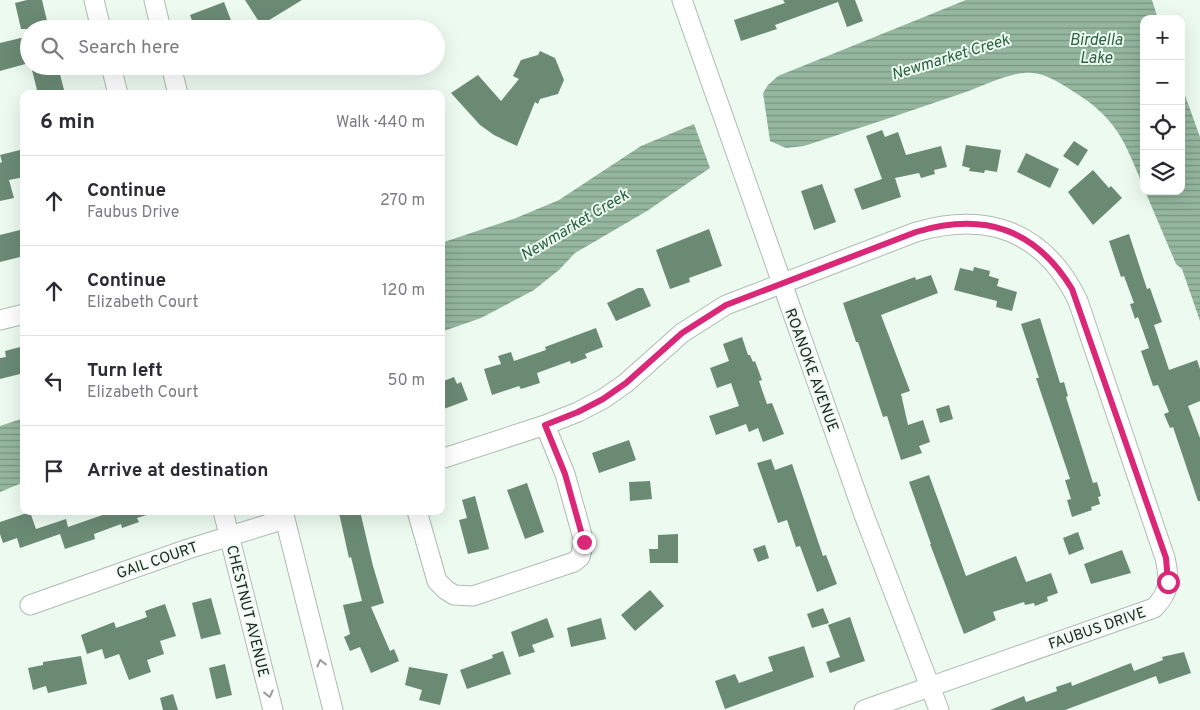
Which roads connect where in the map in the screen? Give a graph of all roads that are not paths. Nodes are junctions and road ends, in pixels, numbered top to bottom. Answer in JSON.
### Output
{"nodes":[{"id":1,"x":94,"y":0,"type":"edge"},
{"id":2,"x":154,"y":0,"type":"edge"},
{"id":3,"x":682,"y":0,"type":"edge"},
{"id":4,"x":99,"y":20,"type":"edge"},
{"id":5,"x":159,"y":20,"type":"edge"},
{"id":6,"x":113,"y":75,"type":"edge"},
{"id":7,"x":173,"y":75,"type":"edge"},
{"id":8,"x":117,"y":90,"type":"edge"},
{"id":9,"x":177,"y":90,"type":"edge"},
{"id":10,"x":780,"y":284,"type":"junction"},
{"id":11,"x":20,"y":315,"type":"edge"},
{"id":12,"x":0,"y":320,"type":"edge"},
{"id":13,"x":545,"y":425,"type":"junction"},
{"id":14,"x":445,"y":458,"type":"edge"},
{"id":15,"x":224,"y":515,"type":"edge"},
{"id":16,"x":284,"y":515,"type":"edge"},
{"id":17,"x":418,"y":515,"type":"edge"},
{"id":18,"x":229,"y":536,"type":"junction"},
{"id":19,"x":30,"y":605,"type":"dead end"},
{"id":20,"x":930,"y":686,"type":"junction"},
{"id":21,"x":273,"y":710,"type":"edge"},
{"id":22,"x":333,"y":710,"type":"edge"},
{"id":23,"x":864,"y":710,"type":"edge"},
{"id":24,"x":939,"y":710,"type":"edge"}],
"edges":[{"from":1,"to":4,"type":"street"},
{"from":2,"to":5,"type":"street"},
{"from":3,"to":10,"type":"street","name":"ROANOKE AVENUE"},
{"from":6,"to":8,"type":"street"},
{"from":7,"to":9,"type":"street"},
{"from":10,"to":13,"type":"street","name":"FAUBUS DRIVE"},
{"from":10,"to":20,"type":"street","name":"ROANOKE AVENUE"},
{"from":10,"to":20,"type":"street","name":"FAUBUS DRIVE"},
{"from":11,"to":12,"type":"street"},
{"from":13,"to":14,"type":"street","name":"FAUBUS DRIVE"},
{"from":13,"to":17,"type":"street"},
{"from":15,"to":18,"type":"street","name":"CHESTNUT AVENUE"},
{"from":16,"to":18,"type":"street","name":"GAIL COURT"},
{"from":22,"to":16,"type":"street","one_way":true},
{"from":18,"to":19,"type":"street","name":"GAIL COURT"},
{"from":18,"to":21,"type":"street","name":"CHESTNUT AVENUE","one_way":true},
{"from":20,"to":23,"type":"street","name":"FAUBUS DRIVE"},
{"from":20,"to":24,"type":"street","name":"ROANOKE AVENUE"}]}
